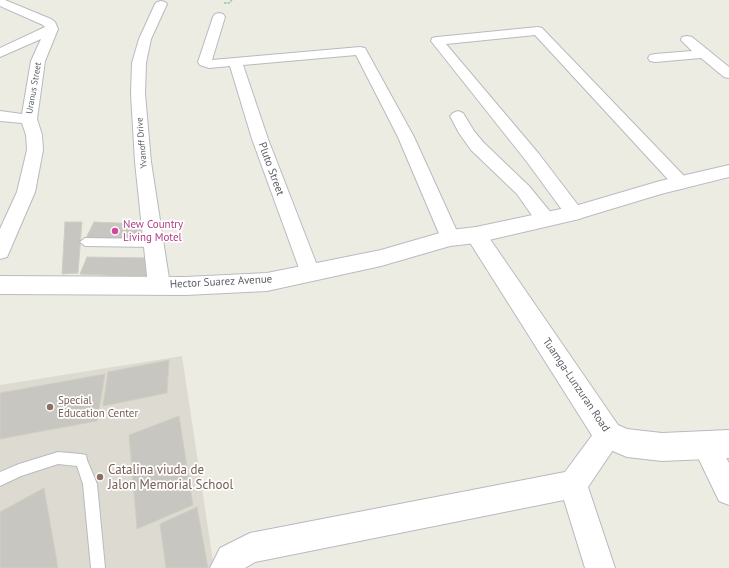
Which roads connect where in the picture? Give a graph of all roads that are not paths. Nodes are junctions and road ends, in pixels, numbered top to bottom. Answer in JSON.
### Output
{"nodes":[{"id":1,"x":0,"y":2,"type":"edge"},
{"id":2,"x":161,"y":4,"type":"dead end"},
{"id":3,"x":219,"y":17,"type":"dead end"},
{"id":4,"x":52,"y":29,"type":"junction"},
{"id":5,"x":687,"y":40,"type":"dead end"},
{"id":6,"x":0,"y":53,"type":"edge"},
{"id":7,"x":702,"y":54,"type":"junction"},
{"id":8,"x":655,"y":58,"type":"dead end"},
{"id":9,"x":236,"y":63,"type":"junction"},
{"id":10,"x":729,"y":74,"type":"edge"},
{"id":11,"x":0,"y":116,"type":"edge"},
{"id":12,"x":458,"y":116,"type":"dead end"},
{"id":13,"x":29,"y":119,"type":"junction"},
{"id":14,"x":729,"y":171,"type":"edge"},
{"id":15,"x":681,"y":183,"type":"junction"},
{"id":16,"x":575,"y":213,"type":"junction"},
{"id":17,"x":545,"y":219,"type":"junction"},
{"id":18,"x":462,"y":236,"type":"junction"},
{"id":19,"x":85,"y":242,"type":"dead end"},
{"id":20,"x":154,"y":243,"type":"junction"},
{"id":21,"x":0,"y":251,"type":"edge"},
{"id":22,"x":310,"y":273,"type":"junction"},
{"id":23,"x":0,"y":285,"type":"edge"},
{"id":24,"x":159,"y":285,"type":"junction"},
{"id":25,"x":608,"y":435,"type":"junction"},
{"id":26,"x":717,"y":445,"type":"edge"},
{"id":27,"x":0,"y":479,"type":"edge"},
{"id":28,"x":573,"y":484,"type":"junction"},
{"id":29,"x":729,"y":491,"type":"edge"},
{"id":30,"x":98,"y":568,"type":"edge"},
{"id":31,"x":225,"y":568,"type":"edge"},
{"id":32,"x":600,"y":568,"type":"edge"}],
"edges":[{"from":1,"to":4,"type":"street"},
{"from":2,"to":20,"type":"street","name":"Yvanoff Drive"},
{"from":3,"to":9,"type":"street"},
{"from":4,"to":6,"type":"street"},
{"from":4,"to":13,"type":"street","name":"Uranus Street"},
{"from":5,"to":7,"type":"street"},
{"from":7,"to":8,"type":"street"},
{"from":7,"to":10,"type":"street"},
{"from":9,"to":18,"type":"street"},
{"from":9,"to":22,"type":"street","name":"Pluto Street"},
{"from":11,"to":13,"type":"street"},
{"from":12,"to":17,"type":"street"},
{"from":13,"to":21,"type":"street","name":"Uranus Street"},
{"from":14,"to":15,"type":"main road","name":"Hector Suarez Avenue"},
{"from":15,"to":16,"type":"main road","name":"Hector Suarez Avenue"},
{"from":15,"to":16,"type":"street"},
{"from":16,"to":17,"type":"main road","name":"Hector Suarez Avenue"},
{"from":17,"to":18,"type":"main road","name":"Hector Suarez Avenue"},
{"from":18,"to":22,"type":"main road","name":"Hector Suarez Avenue"},
{"from":18,"to":25,"type":"main road","name":"Tuamga-Lunzuran Road"},
{"from":19,"to":20,"type":"lane"},
{"from":20,"to":24,"type":"street","name":"Yvanoff Drive"},
{"from":22,"to":24,"type":"main road","name":"Hector Suarez Avenue"},
{"from":23,"to":24,"type":"main road","name":"Hector Suarez Avenue"},
{"from":25,"to":26,"type":"main road","name":"Tuamga-Lunzuran Road"},
{"from":25,"to":28,"type":"street"},
{"from":26,"to":29,"type":"street"},
{"from":27,"to":30,"type":"lane"},
{"from":28,"to":31,"type":"street"},
{"from":28,"to":32,"type":"street"}]}
